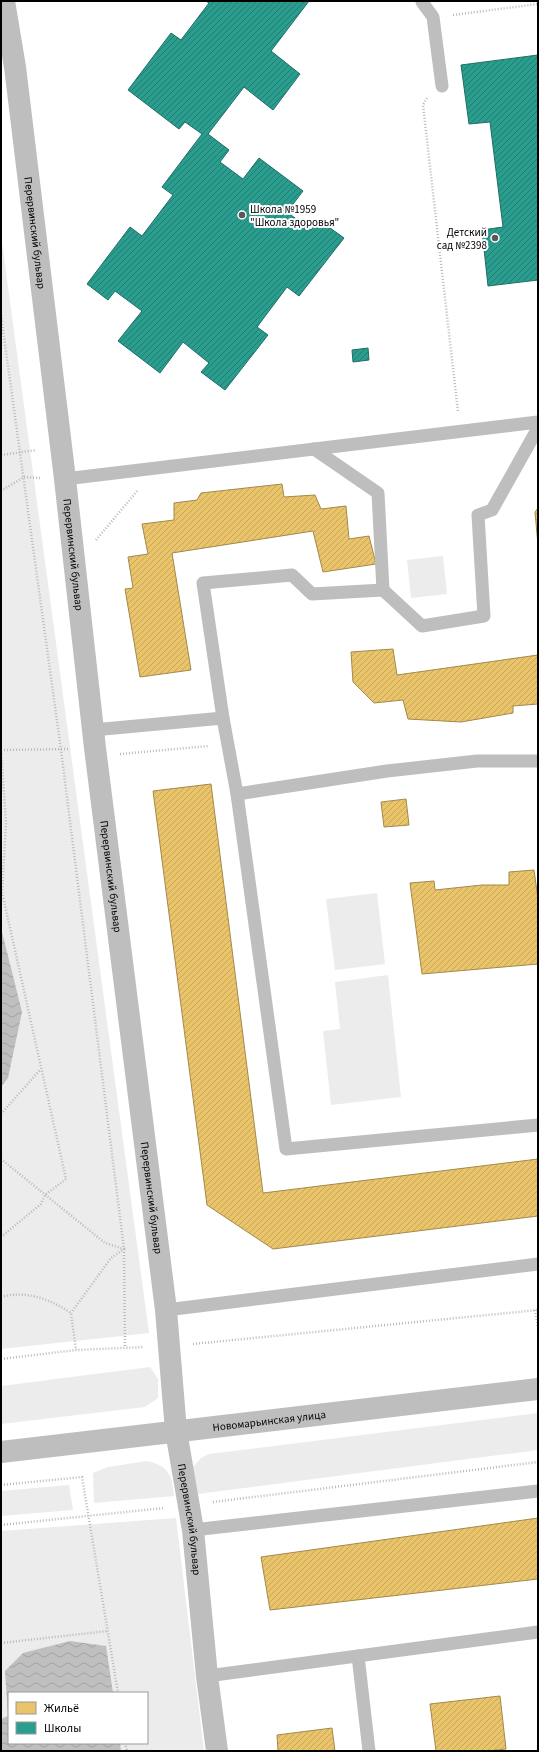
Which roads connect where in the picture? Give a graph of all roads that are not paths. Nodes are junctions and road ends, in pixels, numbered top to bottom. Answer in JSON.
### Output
{"nodes":[{"id":1,"x":4,"y":1,"type":"edge"},
{"id":2,"x":424,"y":1,"type":"edge"},
{"id":3,"x":442,"y":86,"type":"dead end"},
{"id":4,"x":538,"y":422,"type":"edge"},
{"id":5,"x":538,"y":428,"type":"edge"},
{"id":6,"x":314,"y":449,"type":"junction"},
{"id":7,"x":65,"y":479,"type":"junction"},
{"id":8,"x":383,"y":590,"type":"junction"},
{"id":9,"x":223,"y":718,"type":"junction"},
{"id":10,"x":93,"y":730,"type":"junction"},
{"id":11,"x":538,"y":761,"type":"edge"},
{"id":12,"x":237,"y":794,"type":"junction"},
{"id":13,"x":538,"y":1125,"type":"edge"},
{"id":14,"x":538,"y":1264,"type":"edge"},
{"id":15,"x":166,"y":1310,"type":"junction"},
{"id":16,"x":538,"y":1389,"type":"edge"},
{"id":17,"x":176,"y":1431,"type":"junction"},
{"id":18,"x":1,"y":1452,"type":"edge"},
{"id":19,"x":538,"y":1491,"type":"edge"},
{"id":20,"x":193,"y":1530,"type":"junction"},
{"id":21,"x":538,"y":1632,"type":"edge"},
{"id":22,"x":358,"y":1656,"type":"junction"},
{"id":23,"x":207,"y":1676,"type":"junction"},
{"id":24,"x":217,"y":1751,"type":"edge"},
{"id":25,"x":369,"y":1751,"type":"edge"}],
"edges":[{"from":1,"to":7,"type":"street","name":"Перервинский бульвар"},
{"from":2,"to":3,"type":"lane"},
{"from":4,"to":6,"type":"lane"},
{"from":5,"to":8,"type":"lane"},
{"from":6,"to":7,"type":"lane"},
{"from":6,"to":8,"type":"lane"},
{"from":7,"to":10,"type":"street","name":"Перервинский бульвар"},
{"from":8,"to":9,"type":"lane"},
{"from":9,"to":10,"type":"lane"},
{"from":9,"to":12,"type":"lane"},
{"from":10,"to":15,"type":"street","name":"Перервинский бульвар"},
{"from":11,"to":12,"type":"lane"},
{"from":12,"to":13,"type":"lane"},
{"from":14,"to":15,"type":"lane"},
{"from":15,"to":17,"type":"street","name":"Перервинский бульвар"},
{"from":16,"to":17,"type":"street","name":"Новомарьинская улица"},
{"from":17,"to":18,"type":"street","name":"Новомарьинская улица"},
{"from":17,"to":20,"type":"street","name":"Перервинский бульвар"},
{"from":19,"to":20,"type":"lane"},
{"from":20,"to":23,"type":"street","name":"Перервинский бульвар"},
{"from":21,"to":22,"type":"lane"},
{"from":22,"to":23,"type":"lane"},
{"from":22,"to":25,"type":"lane"},
{"from":23,"to":24,"type":"street","name":"Перервинский бульвар"}]}
